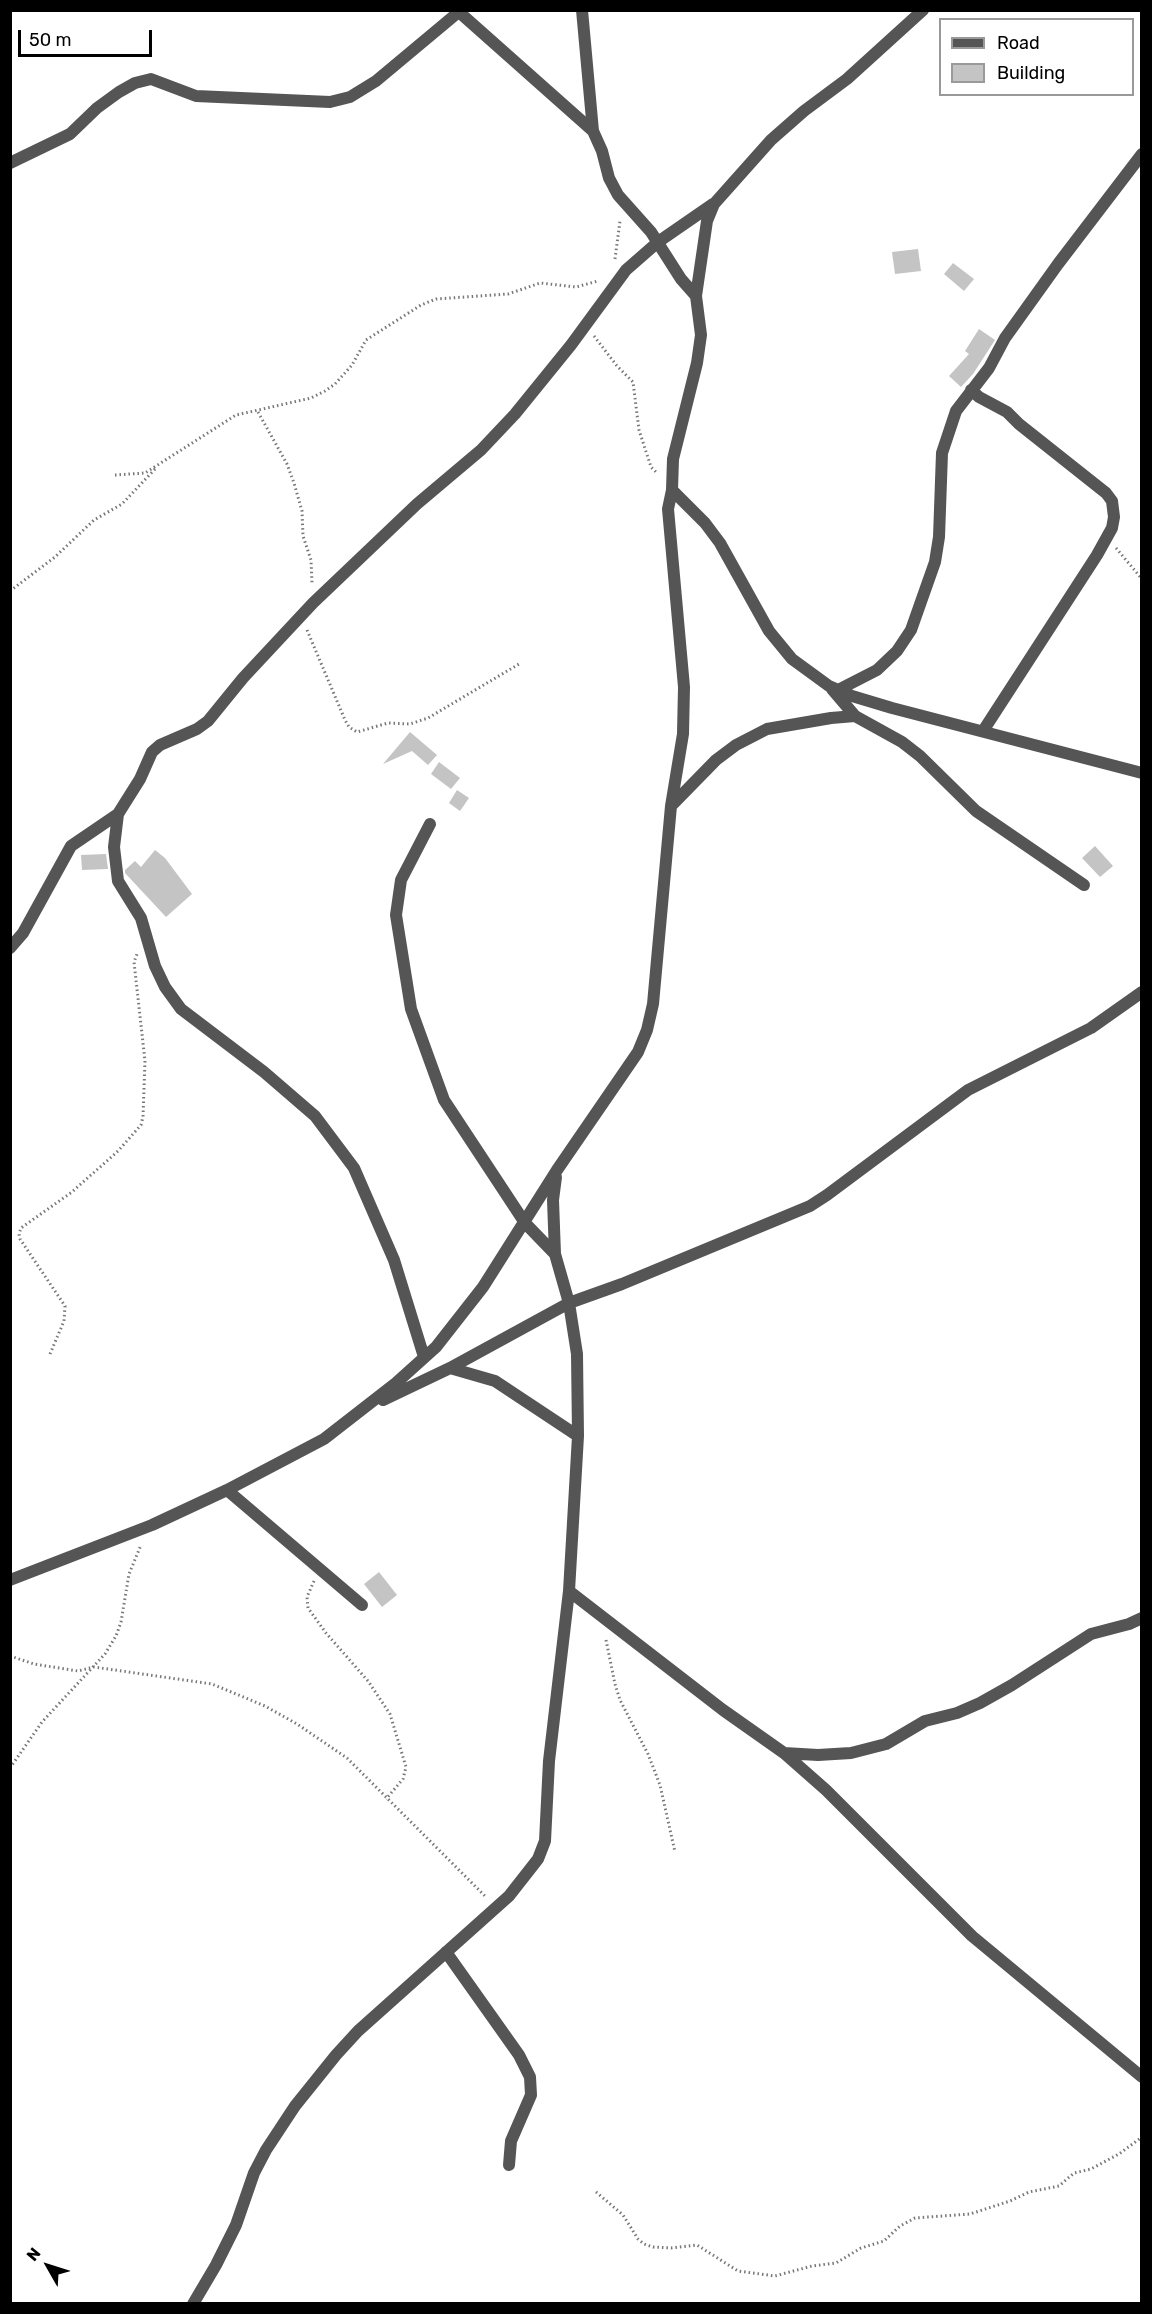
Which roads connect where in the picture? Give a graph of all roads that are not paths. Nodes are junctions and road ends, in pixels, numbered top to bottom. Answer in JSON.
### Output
{"nodes":[{"id":1,"x":582,"y":10,"type":"edge"},
{"id":2,"x":923,"y":10,"type":"edge"},
{"id":3,"x":460,"y":11,"type":"edge"},
{"id":4,"x":593,"y":131,"type":"junction"},
{"id":5,"x":1142,"y":154,"type":"edge"},
{"id":6,"x":10,"y":163,"type":"edge"},
{"id":7,"x":714,"y":204,"type":"junction"},
{"id":8,"x":658,"y":242,"type":"junction"},
{"id":9,"x":696,"y":296,"type":"junction"},
{"id":10,"x":971,"y":390,"type":"junction"},
{"id":11,"x":672,"y":490,"type":"junction"},
{"id":12,"x":833,"y":688,"type":"junction"},
{"id":13,"x":855,"y":716,"type":"junction"},
{"id":14,"x":983,"y":731,"type":"junction"},
{"id":15,"x":1142,"y":773,"type":"edge"},
{"id":16,"x":671,"y":806,"type":"junction"},
{"id":17,"x":118,"y":814,"type":"junction"},
{"id":18,"x":430,"y":824,"type":"dead end"},
{"id":19,"x":1084,"y":885,"type":"dead end"},
{"id":20,"x":10,"y":948,"type":"edge"},
{"id":21,"x":1142,"y":992,"type":"edge"},
{"id":22,"x":557,"y":1170,"type":"junction"},
{"id":23,"x":525,"y":1223,"type":"junction"},
{"id":24,"x":555,"y":1254,"type":"junction"},
{"id":25,"x":569,"y":1303,"type":"junction"},
{"id":26,"x":424,"y":1357,"type":"junction"},
{"id":27,"x":450,"y":1368,"type":"junction"},
{"id":28,"x":366,"y":1408,"type":"junction"},
{"id":29,"x":578,"y":1436,"type":"junction"},
{"id":30,"x":227,"y":1490,"type":"junction"},
{"id":31,"x":10,"y":1580,"type":"edge"},
{"id":32,"x":569,"y":1591,"type":"junction"},
{"id":33,"x":362,"y":1605,"type":"dead end"},
{"id":34,"x":1142,"y":1618,"type":"edge"},
{"id":35,"x":784,"y":1753,"type":"junction"},
{"id":36,"x":446,"y":1952,"type":"junction"},
{"id":37,"x":1142,"y":2077,"type":"edge"},
{"id":38,"x":509,"y":2165,"type":"dead end"},
{"id":39,"x":193,"y":2304,"type":"edge"}],
"edges":[{"from":1,"to":4,"type":"street"},
{"from":2,"to":7,"type":"street"},
{"from":3,"to":4,"type":"street"},
{"from":3,"to":6,"type":"street"},
{"from":4,"to":8,"type":"street"},
{"from":5,"to":10,"type":"street"},
{"from":7,"to":8,"type":"street"},
{"from":7,"to":9,"type":"street"},
{"from":8,"to":9,"type":"street"},
{"from":8,"to":17,"type":"street"},
{"from":9,"to":11,"type":"street"},
{"from":10,"to":12,"type":"street"},
{"from":10,"to":14,"type":"street"},
{"from":11,"to":12,"type":"street"},
{"from":11,"to":16,"type":"street"},
{"from":12,"to":13,"type":"street"},
{"from":12,"to":14,"type":"street"},
{"from":13,"to":16,"type":"street"},
{"from":13,"to":19,"type":"street"},
{"from":14,"to":15,"type":"street"},
{"from":16,"to":22,"type":"street"},
{"from":17,"to":20,"type":"street"},
{"from":17,"to":26,"type":"street"},
{"from":18,"to":23,"type":"street"},
{"from":21,"to":25,"type":"street"},
{"from":22,"to":23,"type":"street"},
{"from":22,"to":24,"type":"street"},
{"from":23,"to":24,"type":"street"},
{"from":23,"to":26,"type":"street"},
{"from":24,"to":25,"type":"street"},
{"from":25,"to":27,"type":"street"},
{"from":25,"to":29,"type":"street"},
{"from":26,"to":28,"type":"street"},
{"from":27,"to":28,"type":"street"},
{"from":27,"to":29,"type":"street"},
{"from":28,"to":30,"type":"street"},
{"from":29,"to":32,"type":"street"},
{"from":30,"to":31,"type":"street"},
{"from":30,"to":33,"type":"street"},
{"from":32,"to":35,"type":"street"},
{"from":32,"to":36,"type":"street"},
{"from":34,"to":35,"type":"street"},
{"from":35,"to":37,"type":"street"},
{"from":36,"to":38,"type":"street"},
{"from":36,"to":39,"type":"street"}]}
